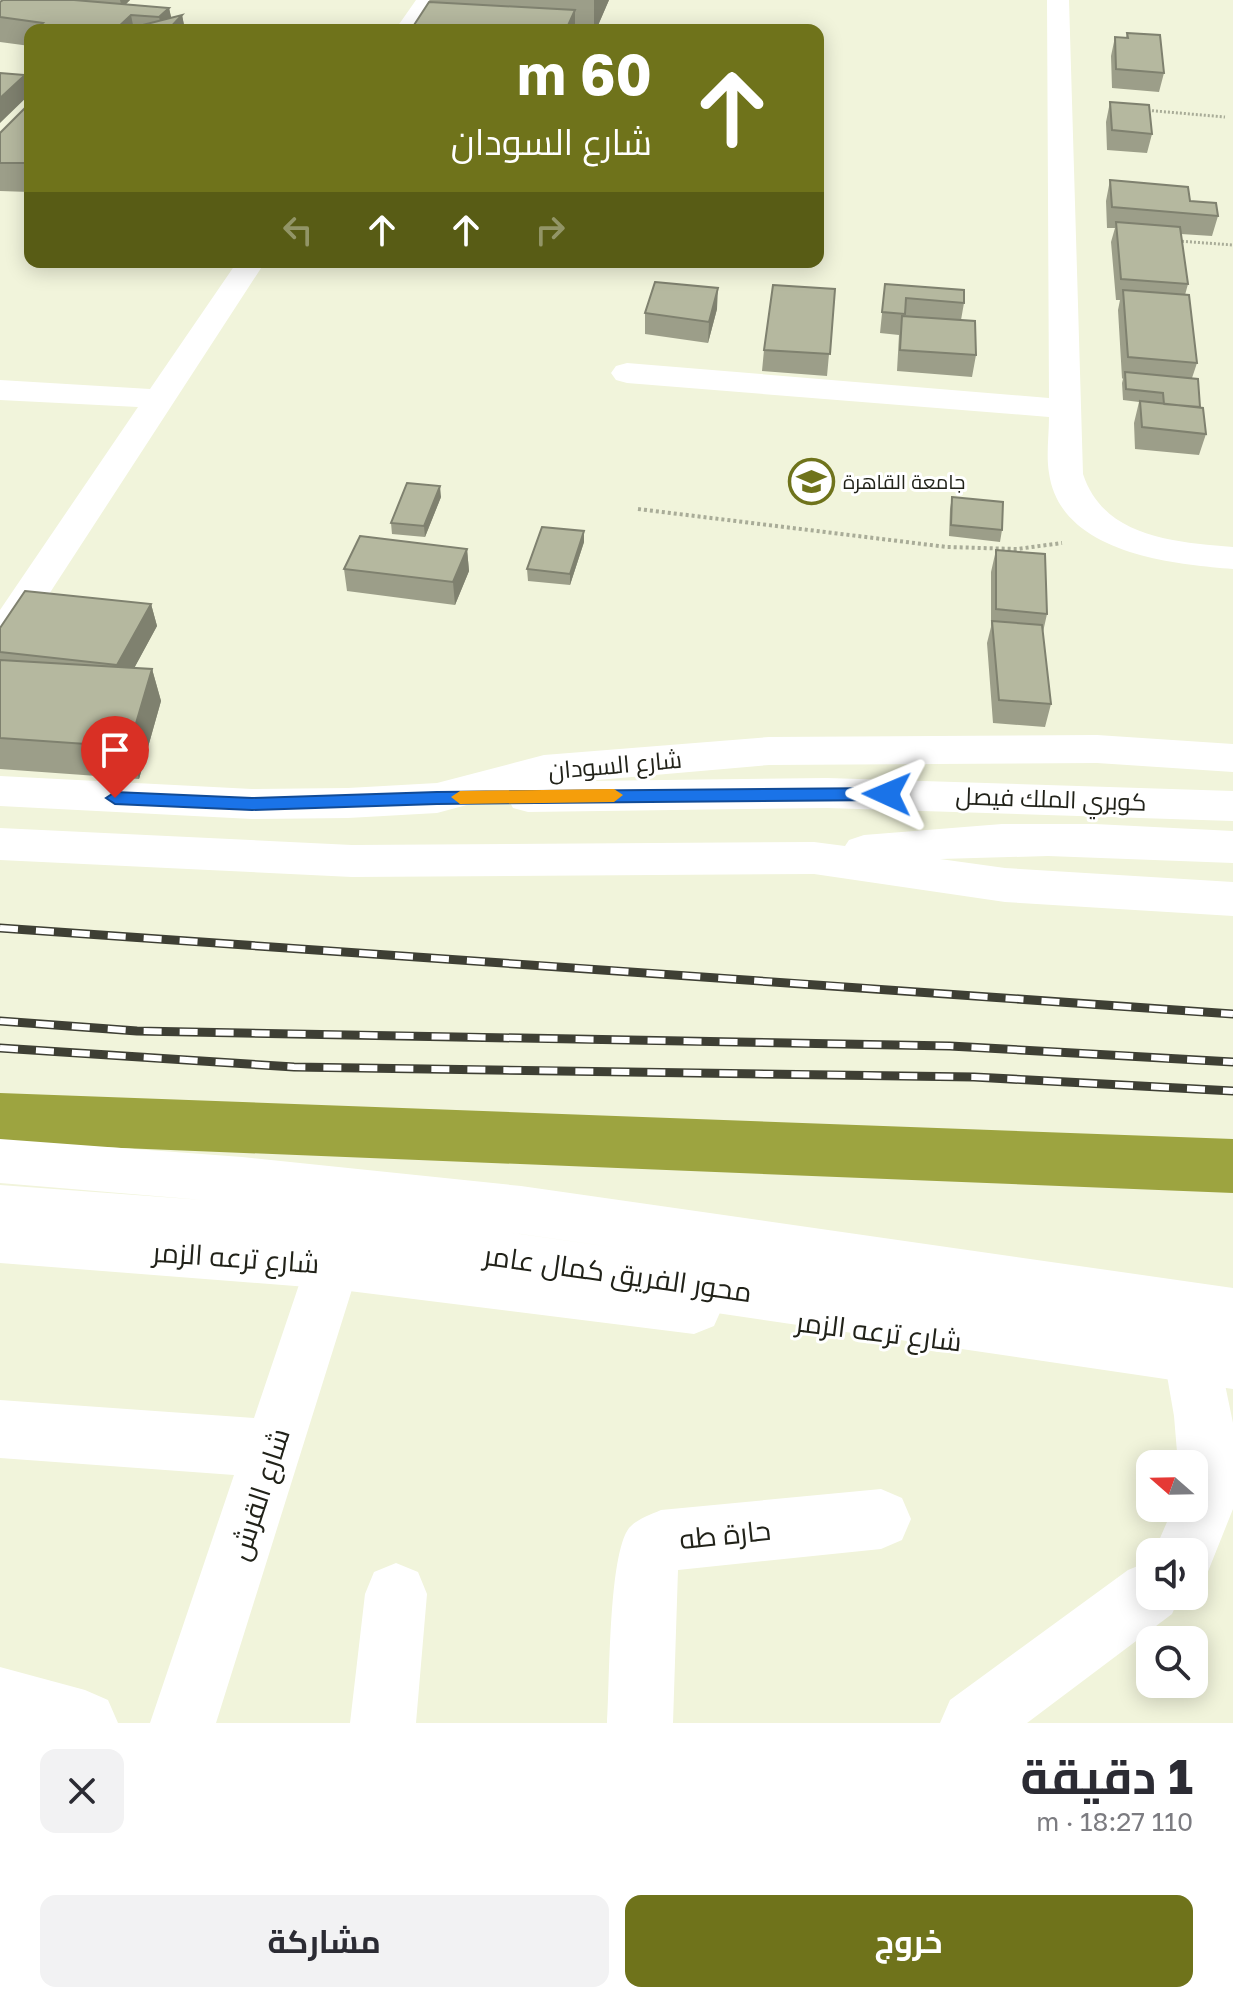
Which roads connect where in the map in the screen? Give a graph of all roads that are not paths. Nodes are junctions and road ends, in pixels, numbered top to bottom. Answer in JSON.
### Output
{"nodes":[{"id":1,"x":427,"y":0,"type":"edge"},
{"id":2,"x":1058,"y":0,"type":"edge"},
{"id":3,"x":411,"y":24,"type":"edge"},
{"id":4,"x":247,"y":268,"type":"edge"},
{"id":5,"x":627,"y":373,"type":"dead end"},
{"id":6,"x":0,"y":390,"type":"edge"},
{"id":7,"x":160,"y":399,"type":"junction"},
{"id":8,"x":1065,"y":409,"type":"junction"},
{"id":9,"x":1233,"y":558,"type":"edge"},
{"id":10,"x":0,"y":639,"type":"edge"},
{"id":11,"x":1233,"y":758,"type":"edge"},
{"id":12,"x":0,"y":791,"type":"edge"},
{"id":13,"x":437,"y":798,"type":"junction"},
{"id":14,"x":1233,"y":806,"type":"edge"},
{"id":15,"x":0,"y":844,"type":"edge"},
{"id":16,"x":1233,"y":847,"type":"edge"},
{"id":17,"x":814,"y":858,"type":"junction"},
{"id":18,"x":1233,"y":899,"type":"edge"},
{"id":19,"x":0,"y":1161,"type":"edge"},
{"id":20,"x":0,"y":1208,"type":"edge"},
{"id":21,"x":0,"y":1239,"type":"edge"},
{"id":22,"x":333,"y":1264,"type":"junction"},
{"id":23,"x":1233,"y":1314,"type":"edge"},
{"id":24,"x":1220,"y":1368,"type":"edge"},
{"id":25,"x":0,"y":1429,"type":"edge"},
{"id":26,"x":274,"y":1449,"type":"junction"},
{"id":27,"x":881,"y":1519,"type":"dead end"},
{"id":28,"x":1207,"y":1527,"type":"edge"},
{"id":29,"x":396,"y":1594,"type":"dead end"},
{"id":30,"x":1136,"y":1602,"type":"edge"},
{"id":31,"x":0,"y":1700,"type":"edge"},
{"id":32,"x":85,"y":1723,"type":"edge"},
{"id":33,"x":183,"y":1723,"type":"edge"},
{"id":34,"x":383,"y":1723,"type":"edge"},
{"id":35,"x":640,"y":1723,"type":"edge"},
{"id":36,"x":973,"y":1723,"type":"edge"}],
"edges":[{"from":1,"to":3,"type":"main road"},
{"from":2,"to":8,"type":"main road"},
{"from":4,"to":7,"type":"main road"},
{"from":5,"to":8,"type":"main road"},
{"from":6,"to":7,"type":"main road"},
{"from":7,"to":10,"type":"main road"},
{"from":8,"to":9,"type":"main road"},
{"from":11,"to":13,"type":"main road","name":"شارع السودان"},
{"from":12,"to":13,"type":"main road","name":"شارع السودان"},
{"from":13,"to":14,"type":"main road","name":"كوبري الملك فيصل"},
{"from":15,"to":17,"type":"main road"},
{"from":16,"to":17,"type":"main road","name":"كوبري الملك فيصل"},
{"from":17,"to":18,"type":"main road"},
{"from":19,"to":23,"type":"main road","name":"محور الفريق كمال عامر"},
{"from":20,"to":24,"type":"main road","name":"محور الفريق كمال عامر"},
{"from":21,"to":22,"type":"main road","name":"شارع ترعه الزمر"},
{"from":22,"to":24,"type":"main road","name":"شارع ترعه الزمر"},
{"from":22,"to":26,"type":"main road","name":"شارع القرش"},
{"from":24,"to":28,"type":"main road"},
{"from":25,"to":26,"type":"main road"},
{"from":26,"to":33,"type":"main road","name":"شارع القرش"},
{"from":27,"to":35,"type":"main road","name":"حارة طه"},
{"from":29,"to":34,"type":"main road"},
{"from":30,"to":36,"type":"main road"},
{"from":31,"to":32,"type":"main road"}]}
